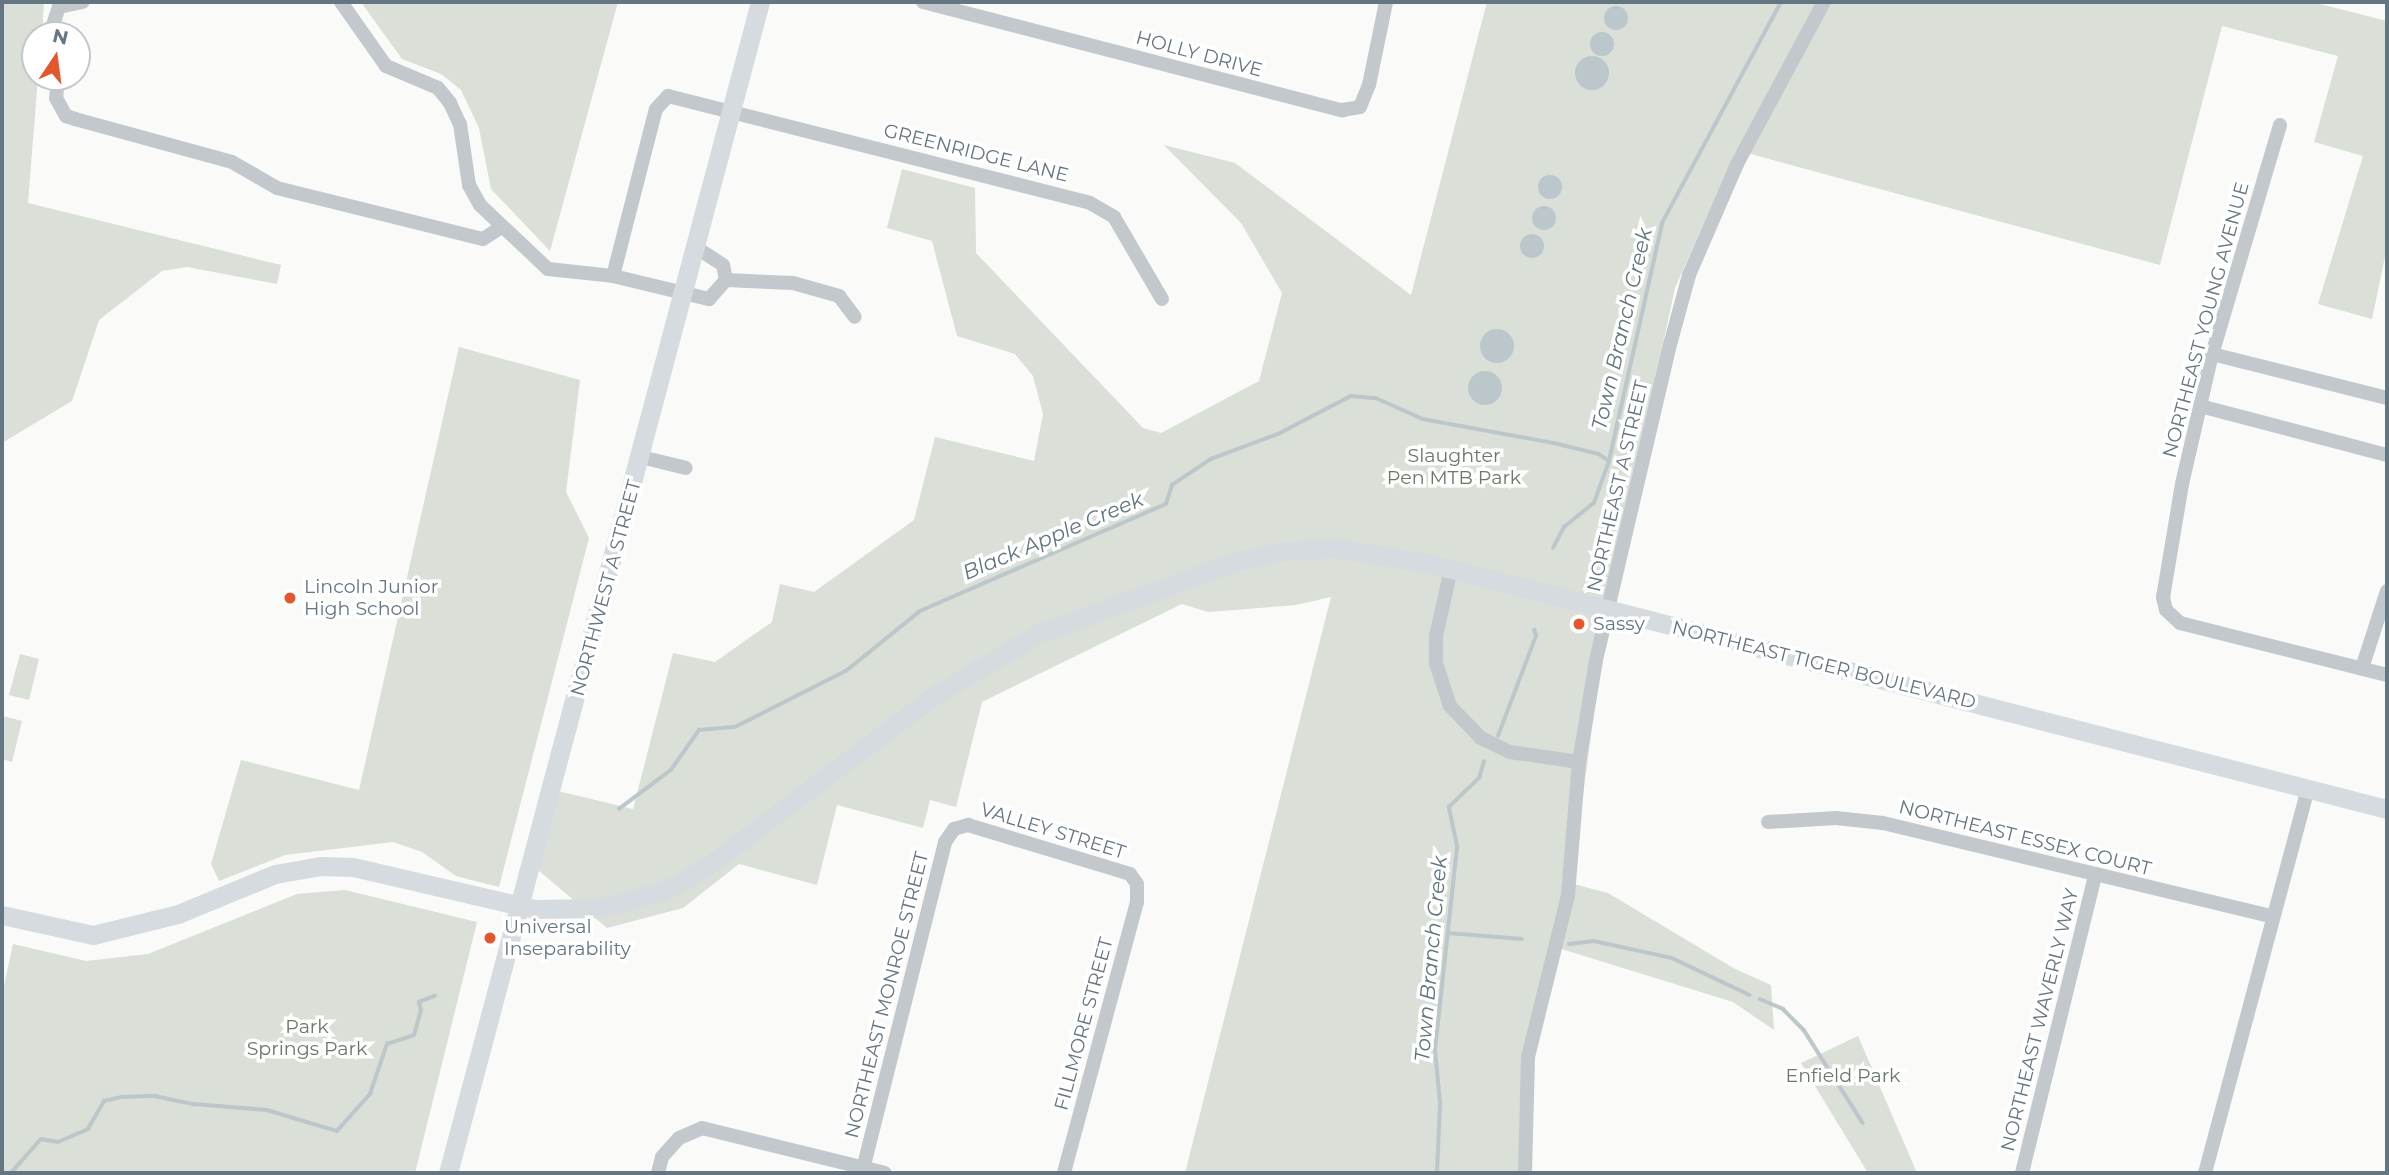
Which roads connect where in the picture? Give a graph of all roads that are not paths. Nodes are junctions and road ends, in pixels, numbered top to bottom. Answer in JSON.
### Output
{"nodes":[{"id":1,"x":82,"y":2,"type":"edge"},
{"id":2,"x":341,"y":2,"type":"edge"},
{"id":3,"x":760,"y":2,"type":"edge"},
{"id":4,"x":923,"y":2,"type":"edge"},
{"id":5,"x":1386,"y":2,"type":"edge"},
{"id":6,"x":1824,"y":2,"type":"edge"},
{"id":7,"x":54,"y":21,"type":"edge"},
{"id":8,"x":56,"y":91,"type":"edge"},
{"id":9,"x":732,"y":114,"type":"junction"},
{"id":10,"x":2280,"y":125,"type":"dead end"},
{"id":11,"x":500,"y":228,"type":"junction"},
{"id":12,"x":697,"y":248,"type":"junction"},
{"id":13,"x":613,"y":276,"type":"junction"},
{"id":14,"x":726,"y":280,"type":"junction"},
{"id":15,"x":685,"y":295,"type":"junction"},
{"id":16,"x":1162,"y":299,"type":"dead end"},
{"id":17,"x":855,"y":317,"type":"dead end"},
{"id":18,"x":2212,"y":354,"type":"junction"},
{"id":19,"x":2387,"y":398,"type":"edge"},
{"id":20,"x":2200,"y":405,"type":"junction"},
{"id":21,"x":2387,"y":455,"type":"edge"},
{"id":22,"x":641,"y":457,"type":"junction"},
{"id":23,"x":686,"y":468,"type":"dead end"},
{"id":24,"x":1451,"y":569,"type":"junction"},
{"id":25,"x":2387,"y":591,"type":"edge"},
{"id":26,"x":2362,"y":668,"type":"junction"},
{"id":27,"x":2387,"y":675,"type":"edge"},
{"id":28,"x":1579,"y":762,"type":"junction"},
{"id":29,"x":2308,"y":789,"type":"junction"},
{"id":30,"x":2387,"y":809,"type":"edge"},
{"id":31,"x":1768,"y":822,"type":"dead end"},
{"id":32,"x":954,"y":829,"type":"joint"},
{"id":33,"x":2095,"y":876,"type":"junction"},
{"id":34,"x":1137,"y":884,"type":"joint"},
{"id":35,"x":519,"y":907,"type":"junction"},
{"id":36,"x":2,"y":915,"type":"edge"},
{"id":37,"x":2271,"y":916,"type":"junction"},
{"id":38,"x":863,"y":1170,"type":"edge"},
{"id":39,"x":448,"y":1173,"type":"edge"},
{"id":40,"x":658,"y":1173,"type":"edge"},
{"id":41,"x":885,"y":1173,"type":"edge"},
{"id":42,"x":1064,"y":1173,"type":"edge"},
{"id":43,"x":1524,"y":1173,"type":"edge"},
{"id":44,"x":2022,"y":1173,"type":"edge"},
{"id":45,"x":2205,"y":1173,"type":"edge"}],
"edges":[{"from":1,"to":7,"type":"street"},
{"from":2,"to":11,"type":"street"},
{"from":3,"to":9,"type":"street","name":"NORTHWEST A STREET"},
{"from":4,"to":5,"type":"street","name":"HOLLY DRIVE"},
{"from":6,"to":28,"type":"street","name":"NORTHEAST A STREET"},
{"from":8,"to":11,"type":"street"},
{"from":9,"to":12,"type":"street","name":"NORTHWEST A STREET"},
{"from":9,"to":13,"type":"street","name":"GREENRIDGE LANE"},
{"from":9,"to":16,"type":"street","name":"GREENRIDGE LANE"},
{"from":10,"to":18,"type":"street","name":"NORTHEAST YOUNG AVENUE"},
{"from":11,"to":13,"type":"street"},
{"from":12,"to":14,"type":"street"},
{"from":12,"to":15,"type":"street","name":"NORTHWEST A STREET"},
{"from":13,"to":15,"type":"street"},
{"from":14,"to":15,"type":"street"},
{"from":14,"to":17,"type":"street"},
{"from":15,"to":22,"type":"street","name":"NORTHWEST A STREET"},
{"from":18,"to":19,"type":"street"},
{"from":18,"to":20,"type":"street","name":"NORTHEAST YOUNG AVENUE"},
{"from":20,"to":21,"type":"street"},
{"from":20,"to":26,"type":"street","name":"NORTHEAST YOUNG AVENUE"},
{"from":22,"to":23,"type":"street"},
{"from":22,"to":35,"type":"street","name":"NORTHWEST A STREET"},
{"from":24,"to":28,"type":"street"},
{"from":24,"to":29,"type":"street","name":"NORTHEAST TIGER BOULEVARD"},
{"from":24,"to":35,"type":"street","name":"NORTHEAST TIGER BOULEVARD"},
{"from":25,"to":26,"type":"street"},
{"from":26,"to":27,"type":"street"},
{"from":28,"to":43,"type":"street","name":"NORTHEAST A STREET"},
{"from":29,"to":30,"type":"street","name":"NORTHEAST TIGER BOULEVARD"},
{"from":29,"to":37,"type":"street"},
{"from":31,"to":33,"type":"street","name":"NORTHEAST ESSEX COURT"},
{"from":32,"to":34,"type":"street","name":"VALLEY STREET"},
{"from":32,"to":38,"type":"street","name":"NORTHEAST MONROE STREET"},
{"from":33,"to":37,"type":"street","name":"NORTHEAST ESSEX COURT"},
{"from":33,"to":44,"type":"street","name":"NORTHEAST WAVERLY WAY"},
{"from":34,"to":42,"type":"street","name":"FILLMORE STREET"},
{"from":35,"to":36,"type":"street","name":"NORTHEAST TIGER BOULEVARD"},
{"from":35,"to":39,"type":"street","name":"NORTHWEST A STREET"},
{"from":37,"to":45,"type":"street"},
{"from":38,"to":40,"type":"street"},
{"from":38,"to":41,"type":"street"}]}
